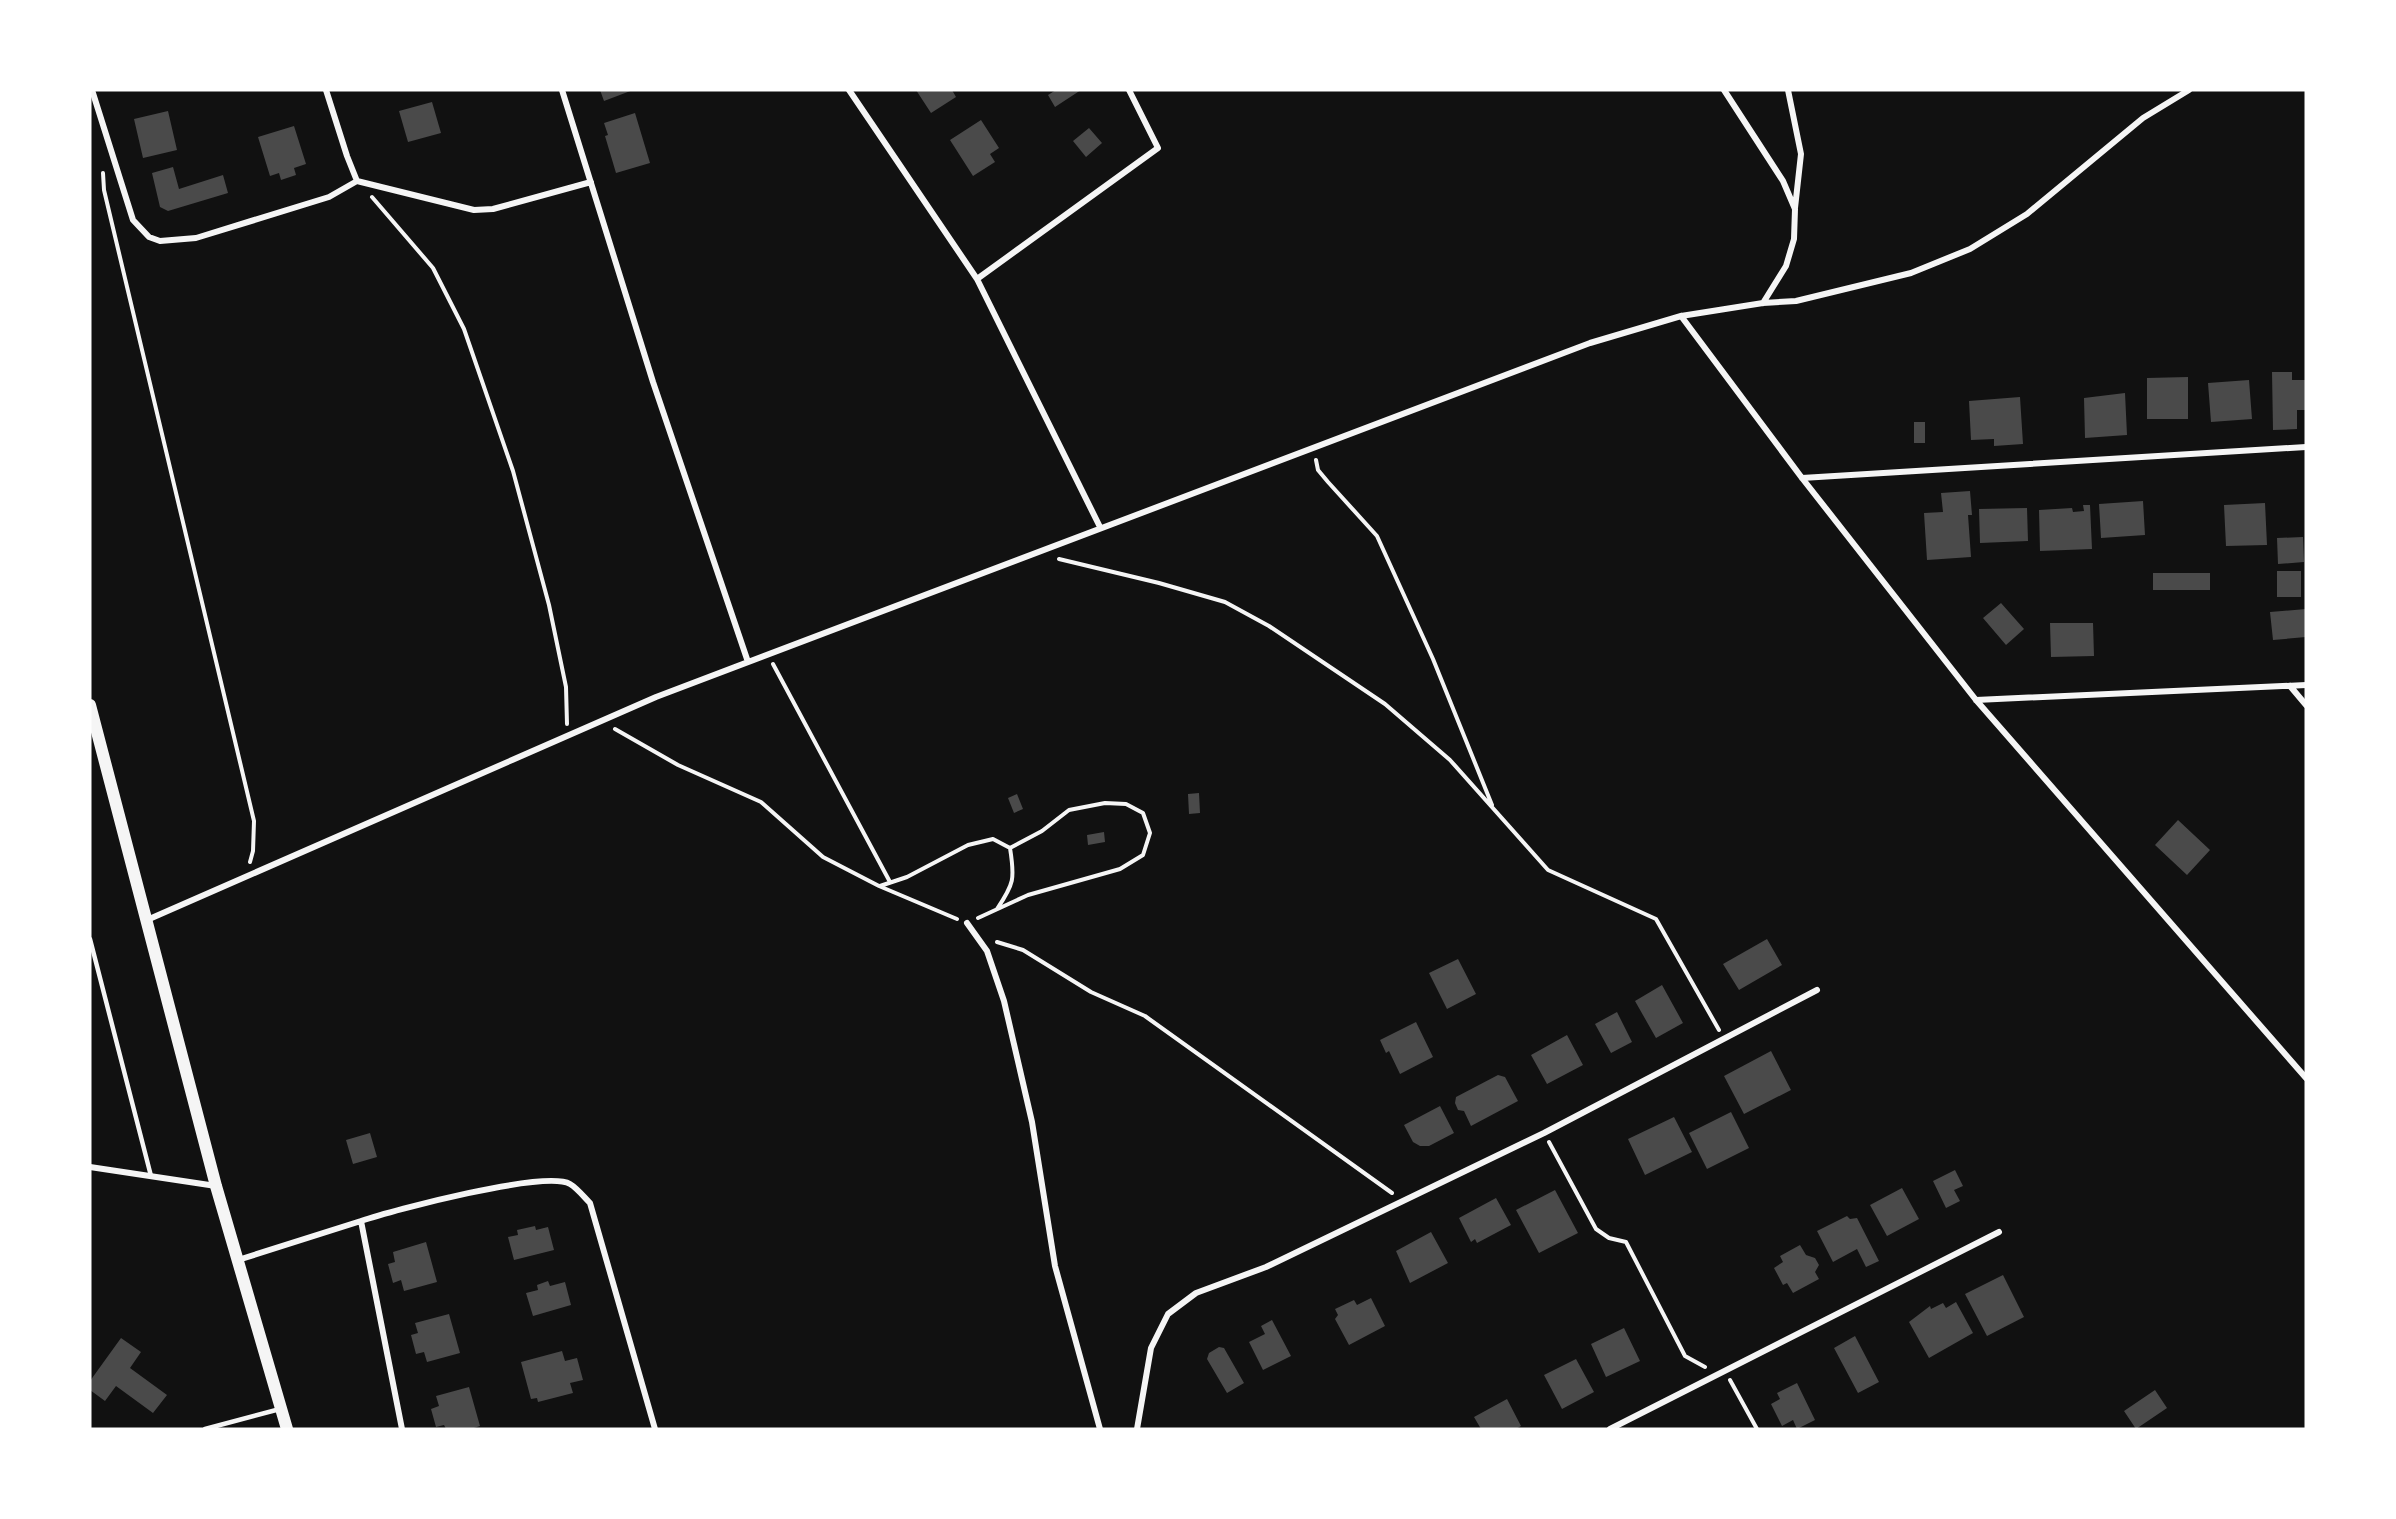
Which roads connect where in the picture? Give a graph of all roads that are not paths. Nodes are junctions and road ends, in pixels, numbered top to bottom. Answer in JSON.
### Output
{"nodes":[{"id":1,"x":92,"y":90,"type":"edge"},
{"id":2,"x":327,"y":90,"type":"edge"},
{"id":3,"x":562,"y":90,"type":"edge"},
{"id":4,"x":849,"y":90,"type":"edge"},
{"id":5,"x":1129,"y":90,"type":"edge"},
{"id":6,"x":1724,"y":90,"type":"edge"},
{"id":7,"x":1788,"y":90,"type":"edge"},
{"id":8,"x":2189,"y":90,"type":"edge"},
{"id":9,"x":357,"y":181,"type":"junction"},
{"id":10,"x":591,"y":182,"type":"junction"},
{"id":11,"x":1795,"y":209,"type":"junction"},
{"id":12,"x":977,"y":279,"type":"junction"},
{"id":13,"x":1763,"y":303,"type":"junction"},
{"id":14,"x":1681,"y":316,"type":"junction"},
{"id":15,"x":2306,"y":447,"type":"edge"},
{"id":16,"x":1802,"y":478,"type":"junction"},
{"id":17,"x":1100,"y":527,"type":"junction"},
{"id":18,"x":748,"y":662,"type":"junction"},
{"id":19,"x":2306,"y":685,"type":"edge"},
{"id":20,"x":2290,"y":686,"type":"junction"},
{"id":21,"x":1976,"y":700,"type":"junction"},
{"id":22,"x":90,"y":705,"type":"edge"},
{"id":23,"x":2306,"y":705,"type":"edge"},
{"id":24,"x":147,"y":920,"type":"junction"},
{"id":25,"x":967,"y":923,"type":"road end"},
{"id":26,"x":90,"y":939,"type":"edge"},
{"id":27,"x":1817,"y":990,"type":"dead end"},
{"id":28,"x":2306,"y":1078,"type":"edge"},
{"id":29,"x":90,"y":1167,"type":"edge"},
{"id":30,"x":151,"y":1176,"type":"junction"},
{"id":31,"x":216,"y":1186,"type":"junction"},
{"id":32,"x":362,"y":1221,"type":"junction"},
{"id":33,"x":1999,"y":1232,"type":"dead end"},
{"id":34,"x":238,"y":1260,"type":"junction"},
{"id":35,"x":281,"y":1409,"type":"junction"},
{"id":36,"x":205,"y":1429,"type":"edge"},
{"id":37,"x":287,"y":1429,"type":"edge"},
{"id":38,"x":402,"y":1429,"type":"edge"},
{"id":39,"x":655,"y":1429,"type":"edge"},
{"id":40,"x":1100,"y":1429,"type":"edge"},
{"id":41,"x":1137,"y":1429,"type":"edge"},
{"id":42,"x":1610,"y":1429,"type":"edge"}],
"edges":[{"from":1,"to":9,"type":"street"},
{"from":2,"to":9,"type":"street"},
{"from":3,"to":10,"type":"street"},
{"from":4,"to":12,"type":"street"},
{"from":5,"to":12,"type":"street"},
{"from":6,"to":11,"type":"street"},
{"from":7,"to":11,"type":"street"},
{"from":8,"to":13,"type":"street"},
{"from":9,"to":10,"type":"street"},
{"from":10,"to":18,"type":"street"},
{"from":11,"to":13,"type":"street"},
{"from":12,"to":17,"type":"street"},
{"from":13,"to":14,"type":"street"},
{"from":14,"to":16,"type":"street"},
{"from":14,"to":17,"type":"street"},
{"from":15,"to":16,"type":"street"},
{"from":16,"to":21,"type":"street"},
{"from":17,"to":18,"type":"street"},
{"from":18,"to":24,"type":"street"},
{"from":19,"to":20,"type":"street"},
{"from":20,"to":21,"type":"street"},
{"from":20,"to":23,"type":"street"},
{"from":21,"to":28,"type":"street"},
{"from":22,"to":24,"type":"main road"},
{"from":24,"to":31,"type":"main road"},
{"from":25,"to":40,"type":"street"},
{"from":26,"to":30,"type":"lane"},
{"from":27,"to":41,"type":"street"},
{"from":29,"to":30,"type":"street"},
{"from":30,"to":31,"type":"street"},
{"from":31,"to":34,"type":"main road"},
{"from":32,"to":34,"type":"street"},
{"from":32,"to":38,"type":"street"},
{"from":32,"to":39,"type":"street"},
{"from":33,"to":42,"type":"street"},
{"from":34,"to":35,"type":"main road"},
{"from":35,"to":36,"type":"lane"},
{"from":35,"to":37,"type":"main road"}]}
